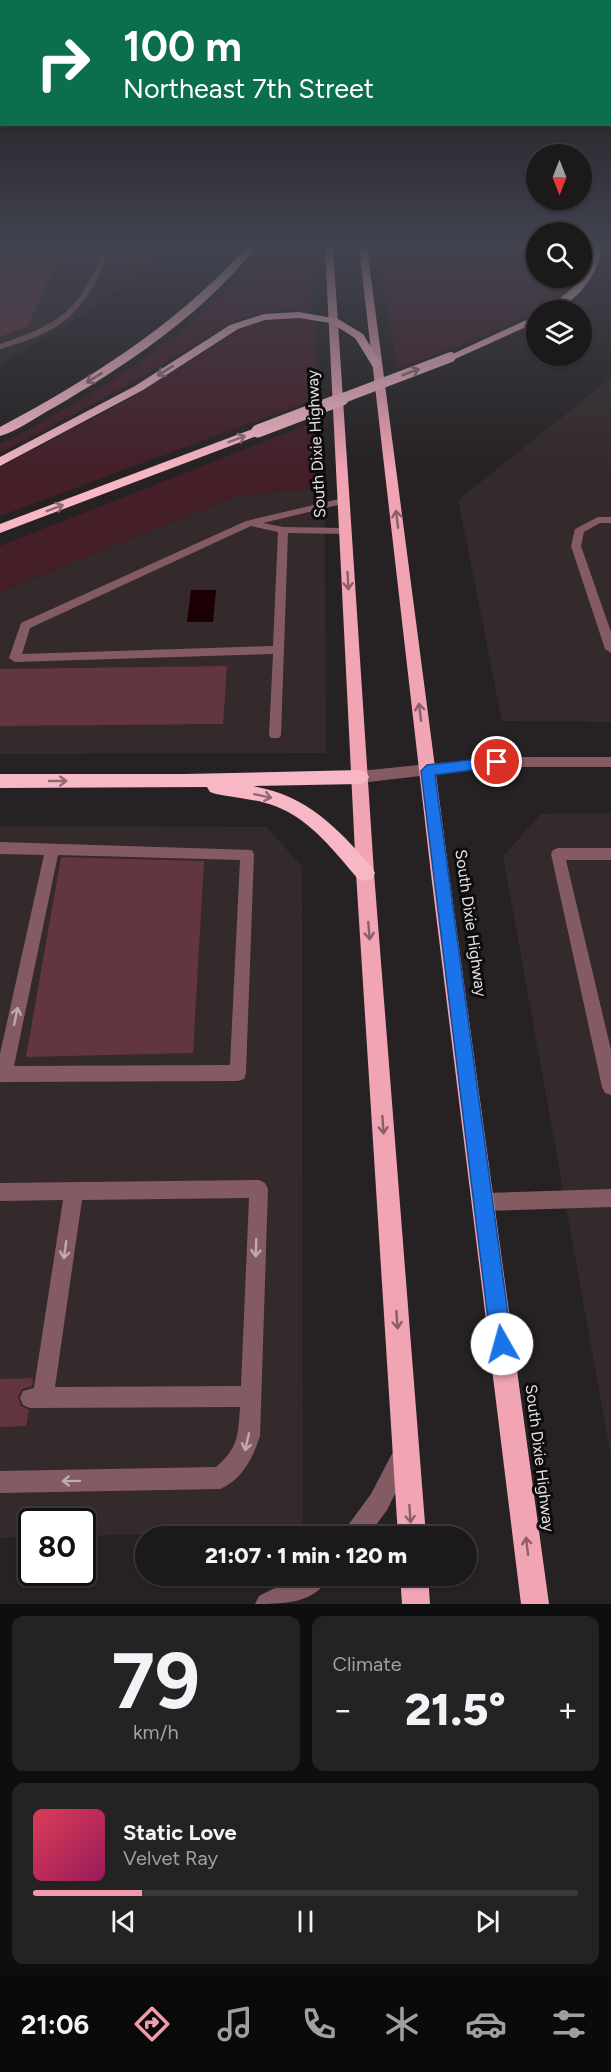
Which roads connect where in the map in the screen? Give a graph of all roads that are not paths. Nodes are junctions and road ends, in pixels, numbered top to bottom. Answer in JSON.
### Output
{"nodes":[{"id":1,"x":334,"y":321,"type":"edge"},
{"id":2,"x":58,"y":322,"type":"edge"},
{"id":3,"x":173,"y":322,"type":"edge"},
{"id":4,"x":247,"y":322,"type":"edge"},
{"id":5,"x":335,"y":322,"type":"edge"},
{"id":6,"x":372,"y":322,"type":"edge"},
{"id":7,"x":526,"y":323,"type":"edge"},
{"id":8,"x":0,"y":347,"type":"edge"},
{"id":9,"x":377,"y":365,"type":"junction"},
{"id":10,"x":0,"y":432,"type":"edge"},
{"id":11,"x":0,"y":462,"type":"edge"},
{"id":12,"x":344,"y":501,"type":"junction"},
{"id":13,"x":611,"y":520,"type":"edge"},
{"id":14,"x":250,"y":523,"type":"junction"},
{"id":15,"x":0,"y":529,"type":"edge"},
{"id":16,"x":283,"y":530,"type":"junction"},
{"id":17,"x":345,"y":531,"type":"junction"},
{"id":18,"x":611,"y":649,"type":"edge"},
{"id":19,"x":279,"y":650,"type":"junction"},
{"id":20,"x":274,"y":735,"type":"dead end"},
{"id":21,"x":611,"y":762,"type":"edge"},
{"id":22,"x":427,"y":771,"type":"junction"},
{"id":23,"x":360,"y":777,"type":"junction"},
{"id":24,"x":0,"y":781,"type":"edge"},
{"id":25,"x":185,"y":781,"type":"junction"},
{"id":26,"x":0,"y":848,"type":"edge"},
{"id":27,"x":52,"y":850,"type":"junction"},
{"id":28,"x":611,"y":854,"type":"edge"},
{"id":29,"x":365,"y":873,"type":"junction"},
{"id":30,"x":2,"y":1074,"type":"edge"},
{"id":31,"x":611,"y":1087,"type":"edge"},
{"id":32,"x":0,"y":1192,"type":"edge"},
{"id":33,"x":74,"y":1192,"type":"junction"},
{"id":34,"x":611,"y":1198,"type":"edge"},
{"id":35,"x":483,"y":1202,"type":"junction"},
{"id":36,"x":250,"y":1396,"type":"junction"},
{"id":37,"x":406,"y":1449,"type":"junction"},
{"id":38,"x":0,"y":1482,"type":"edge"},
{"id":39,"x":361,"y":1526,"type":"edge"},
{"id":40,"x":411,"y":1526,"type":"edge"},
{"id":41,"x":303,"y":1586,"type":"edge"},
{"id":42,"x":415,"y":1586,"type":"edge"},
{"id":43,"x":267,"y":1604,"type":"edge"},
{"id":44,"x":416,"y":1604,"type":"edge"},
{"id":45,"x":535,"y":1604,"type":"edge"}],
"edges":[{"from":1,"to":12,"type":"highway","name":"South Dixie Highway"},
{"from":2,"to":8,"type":"lane"},
{"from":3,"to":10,"type":"highway","one_way":true},
{"from":4,"to":11,"type":"highway","one_way":true},
{"from":5,"to":9,"type":"highway"},
{"from":6,"to":9,"type":"highway","name":"South Dixie Highway"},
{"from":15,"to":7,"type":"highway","one_way":true,"bridge":true},
{"from":22,"to":9,"type":"highway","name":"South Dixie Highway","one_way":true},
{"from":12,"to":14,"type":"lane"},
{"from":12,"to":17,"type":"highway","name":"South Dixie Highway"},
{"from":13,"to":18,"type":"lane"},
{"from":14,"to":16,"type":"lane"},
{"from":14,"to":19,"type":"lane"},
{"from":16,"to":17,"type":"lane"},
{"from":16,"to":19,"type":"lane"},
{"from":17,"to":23,"type":"highway","name":"South Dixie Highway","one_way":true},
{"from":19,"to":20,"type":"lane"},
{"from":21,"to":22,"type":"street"},
{"from":22,"to":23,"type":"street"},
{"from":22,"to":35,"type":"highway","name":"South Dixie Highway"},
{"from":23,"to":25,"type":"highway"},
{"from":23,"to":29,"type":"highway","name":"South Dixie Highway"},
{"from":24,"to":25,"type":"highway","one_way":true},
{"from":25,"to":29,"type":"highway","one_way":true},
{"from":26,"to":27,"type":"lane"},
{"from":30,"to":27,"type":"lane","one_way":true},
{"from":27,"to":30,"type":"lane"},
{"from":28,"to":31,"type":"lane"},
{"from":29,"to":37,"type":"highway","name":"South Dixie Highway","one_way":true},
{"from":32,"to":33,"type":"lane"},
{"from":33,"to":36,"type":"lane","one_way":true},
{"from":33,"to":36,"type":"lane","one_way":true},
{"from":34,"to":35,"type":"lane"},
{"from":45,"to":35,"type":"highway","name":"South Dixie Highway","one_way":true},
{"from":36,"to":38,"type":"lane","one_way":true},
{"from":37,"to":39,"type":"lane"},
{"from":37,"to":40,"type":"highway","name":"South Dixie Highway","one_way":true},
{"from":41,"to":43,"type":"lane"},
{"from":42,"to":44,"type":"highway"}]}
